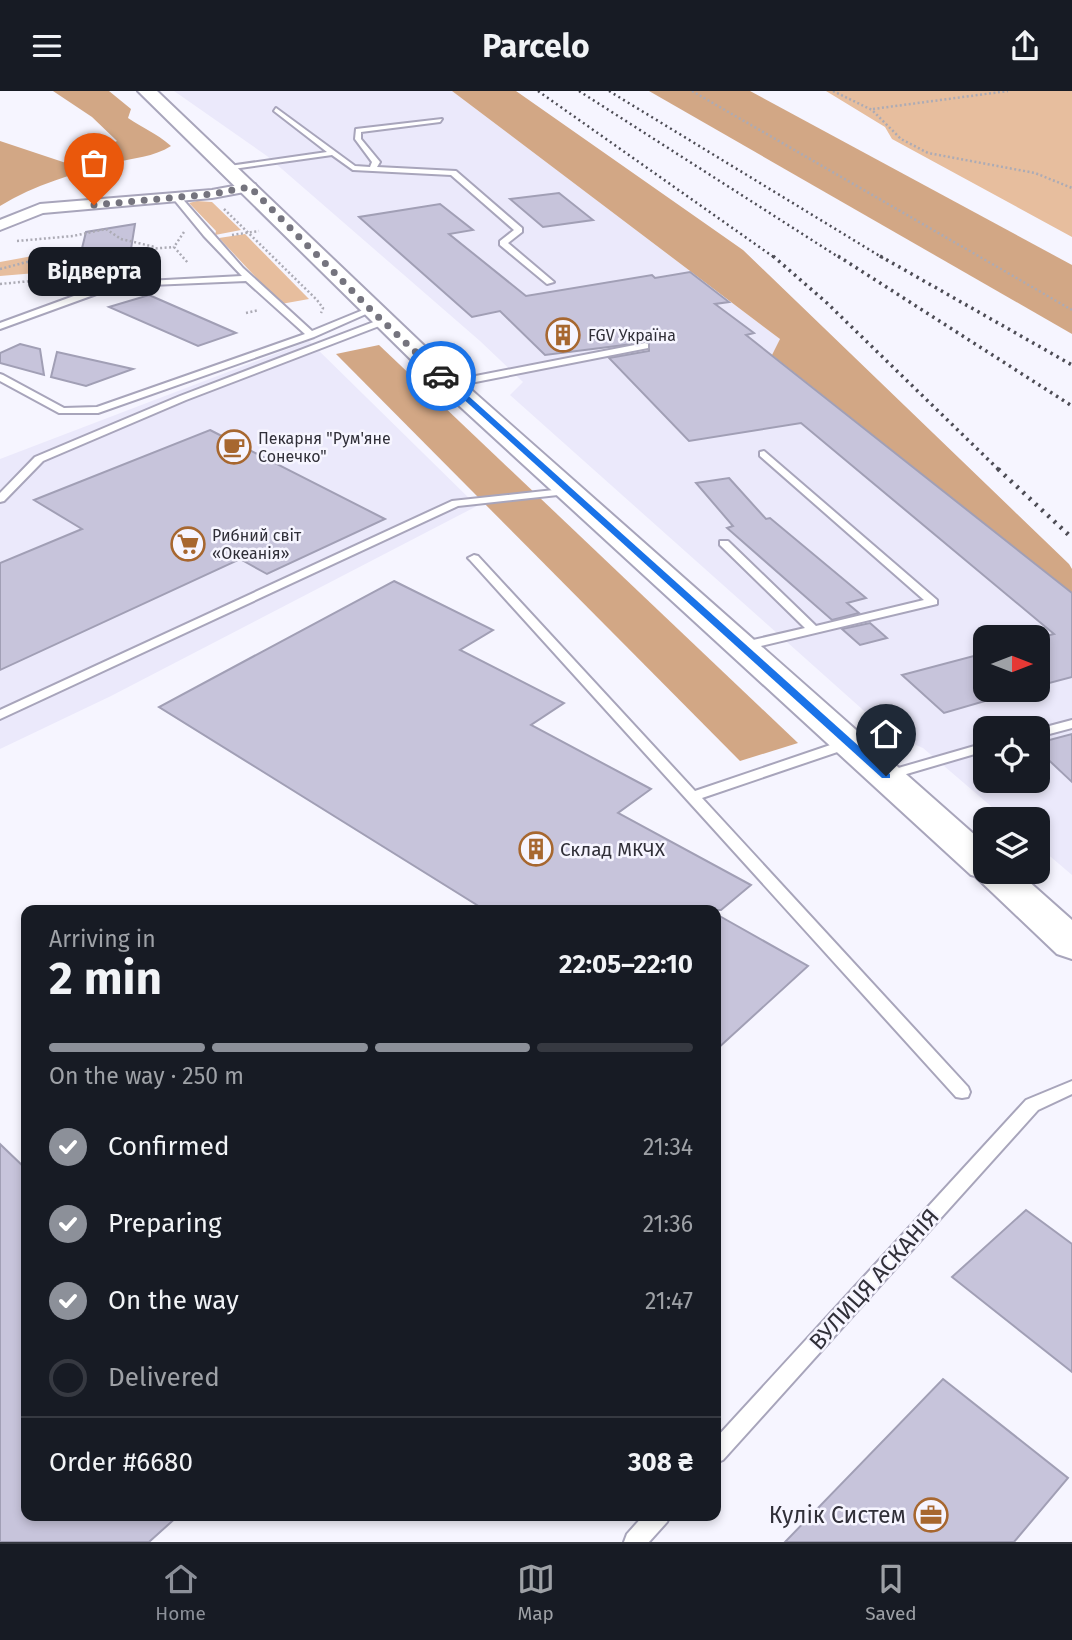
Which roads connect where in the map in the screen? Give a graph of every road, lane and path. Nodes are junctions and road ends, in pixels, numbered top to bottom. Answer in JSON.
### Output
{"nodes":[{"id":1,"x":147,"y":91,"type":"edge"},
{"id":2,"x":692,"y":91,"type":"edge"},
{"id":3,"x":833,"y":91,"type":"edge"},
{"id":4,"x":1008,"y":91,"type":"edge"},
{"id":5,"x":276,"y":110,"type":"dead end"},
{"id":6,"x":872,"y":110,"type":"junction"},
{"id":7,"x":440,"y":120,"type":"dead end"},
{"id":8,"x":332,"y":153,"type":"junction"},
{"id":9,"x":229,"y":168,"type":"junction"},
{"id":10,"x":373,"y":169,"type":"junction"},
{"id":11,"x":250,"y":187,"type":"junction"},
{"id":12,"x":1072,"y":188,"type":"edge"},
{"id":13,"x":176,"y":197,"type":"junction"},
{"id":14,"x":225,"y":197,"type":"junction"},
{"id":15,"x":233,"y":209,"type":"dead end"},
{"id":16,"x":102,"y":220,"type":"dead end"},
{"id":17,"x":250,"y":224,"type":"dead end"},
{"id":18,"x":0,"y":225,"type":"edge"},
{"id":19,"x":106,"y":229,"type":"junction"},
{"id":20,"x":248,"y":232,"type":"junction"},
{"id":21,"x":223,"y":236,"type":"dead end"},
{"id":22,"x":187,"y":240,"type":"dead end"},
{"id":23,"x":12,"y":241,"type":"dead end"},
{"id":24,"x":174,"y":247,"type":"junction"},
{"id":25,"x":160,"y":248,"type":"junction"},
{"id":26,"x":0,"y":269,"type":"edge"},
{"id":27,"x":249,"y":278,"type":"junction"},
{"id":28,"x":201,"y":279,"type":"junction"},
{"id":29,"x":550,"y":282,"type":"dead end"},
{"id":30,"x":0,"y":285,"type":"edge"},
{"id":31,"x":86,"y":295,"type":"junction"},
{"id":32,"x":317,"y":300,"type":"dead end"},
{"id":33,"x":1072,"y":310,"type":"edge"},
{"id":34,"x":377,"y":315,"type":"junction"},
{"id":35,"x":0,"y":325,"type":"edge"},
{"id":36,"x":311,"y":335,"type":"junction"},
{"id":37,"x":645,"y":346,"type":"dead end"},
{"id":38,"x":0,"y":377,"type":"edge"},
{"id":39,"x":450,"y":384,"type":"junction"},
{"id":40,"x":764,"y":454,"type":"dead end"},
{"id":41,"x":572,"y":491,"type":"junction"},
{"id":42,"x":0,"y":499,"type":"edge"},
{"id":43,"x":724,"y":543,"type":"dead end"},
{"id":44,"x":474,"y":558,"type":"dead end"},
{"id":45,"x":814,"y":630,"type":"junction"},
{"id":46,"x":744,"y":646,"type":"junction"},
{"id":47,"x":0,"y":715,"type":"edge"},
{"id":48,"x":1072,"y":724,"type":"edge"},
{"id":49,"x":1050,"y":730,"type":"edge"},
{"id":50,"x":850,"y":743,"type":"junction"},
{"id":51,"x":973,"y":751,"type":"edge"},
{"id":52,"x":886,"y":776,"type":"junction"},
{"id":53,"x":692,"y":797,"type":"junction"},
{"id":54,"x":973,"y":855,"type":"edge"},
{"id":55,"x":1006,"y":884,"type":"edge"},
{"id":56,"x":1072,"y":944,"type":"edge"},
{"id":57,"x":1072,"y":1087,"type":"edge"},
{"id":58,"x":962,"y":1092,"type":"dead end"},
{"id":59,"x":721,"y":1447,"type":"edge"},
{"id":60,"x":654,"y":1521,"type":"edge"},
{"id":61,"x":635,"y":1542,"type":"edge"}],
"edges":[{"from":1,"to":9,"type":"main road"},
{"from":2,"to":33,"type":"path"},
{"from":3,"to":6,"type":"path"},
{"from":4,"to":6,"type":"path"},
{"from":5,"to":8,"type":"lane"},
{"from":6,"to":12,"type":"path"},
{"from":7,"to":10,"type":"lane"},
{"from":8,"to":9,"type":"lane"},
{"from":8,"to":10,"type":"lane"},
{"from":9,"to":11,"type":"main road"},
{"from":10,"to":29,"type":"lane"},
{"from":11,"to":14,"type":"street"},
{"from":11,"to":34,"type":"main road"},
{"from":13,"to":14,"type":"street"},
{"from":13,"to":18,"type":"street"},
{"from":13,"to":27,"type":"lane"},
{"from":14,"to":15,"type":"path"},
{"from":16,"to":19,"type":"path"},
{"from":17,"to":20,"type":"path"},
{"from":19,"to":23,"type":"path"},
{"from":19,"to":25,"type":"path"},
{"from":20,"to":21,"type":"path"},
{"from":20,"to":32,"type":"path"},
{"from":22,"to":24,"type":"path"},
{"from":24,"to":25,"type":"path"},
{"from":24,"to":28,"type":"path"},
{"from":25,"to":26,"type":"path"},
{"from":27,"to":28,"type":"lane"},
{"from":27,"to":36,"type":"lane"},
{"from":28,"to":31,"type":"lane"},
{"from":30,"to":31,"type":"path"},
{"from":31,"to":35,"type":"lane"},
{"from":34,"to":36,"type":"lane"},
{"from":34,"to":39,"type":"main road"},
{"from":34,"to":42,"type":"lane"},
{"from":36,"to":38,"type":"lane"},
{"from":37,"to":39,"type":"lane"},
{"from":39,"to":41,"type":"main road"},
{"from":40,"to":45,"type":"lane"},
{"from":41,"to":46,"type":"main road"},
{"from":41,"to":47,"type":"lane"},
{"from":43,"to":45,"type":"lane"},
{"from":44,"to":53,"type":"lane"},
{"from":45,"to":46,"type":"lane"},
{"from":46,"to":50,"type":"main road"},
{"from":48,"to":49,"type":"lane"},
{"from":50,"to":52,"type":"main road"},
{"from":50,"to":53,"type":"lane"},
{"from":51,"to":52,"type":"lane"},
{"from":52,"to":54,"type":"main road"},
{"from":53,"to":58,"type":"lane"},
{"from":55,"to":56,"type":"main road"},
{"from":57,"to":59,"type":"lane","name":"ВУЛИЦЯ АСКАНІЯ"},
{"from":60,"to":61,"type":"lane"}]}
